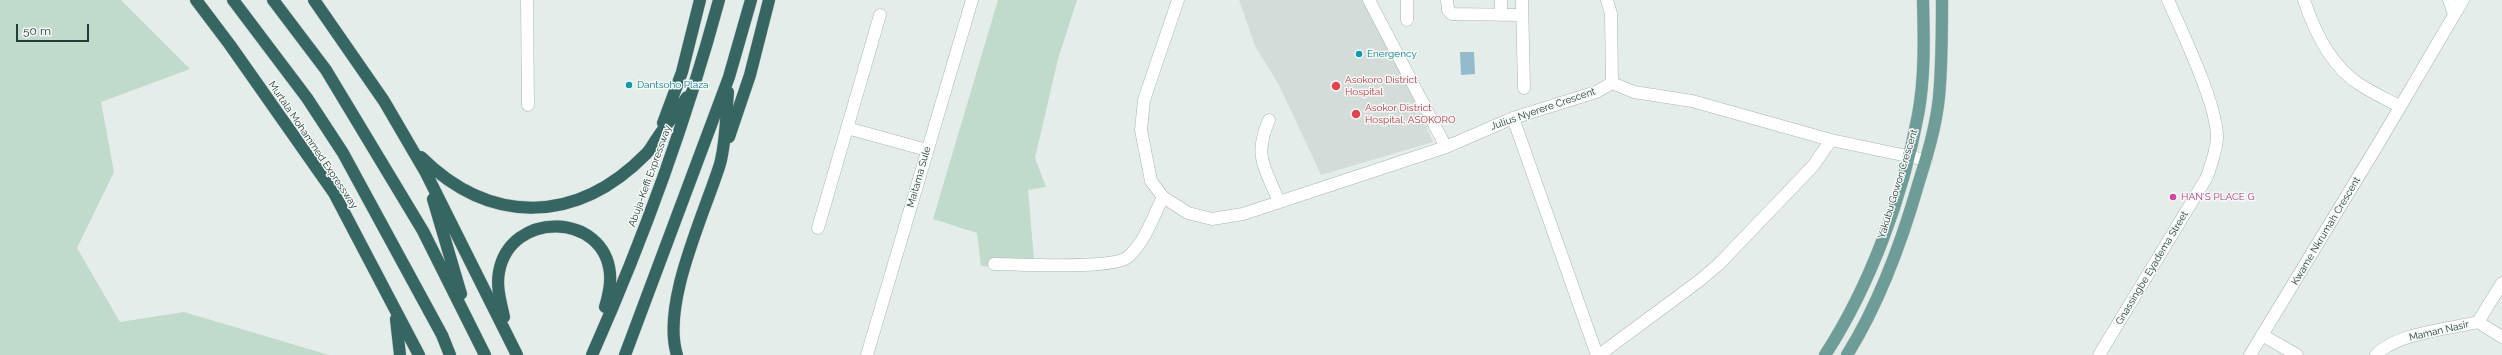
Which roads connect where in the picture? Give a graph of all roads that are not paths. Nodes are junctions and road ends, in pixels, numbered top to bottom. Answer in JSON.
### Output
{"nodes":[{"id":1,"x":196,"y":0,"type":"edge"},
{"id":2,"x":232,"y":0,"type":"edge"},
{"id":3,"x":272,"y":0,"type":"edge"},
{"id":4,"x":314,"y":0,"type":"edge"},
{"id":5,"x":527,"y":0,"type":"edge"},
{"id":6,"x":700,"y":0,"type":"edge"},
{"id":7,"x":719,"y":0,"type":"edge"},
{"id":8,"x":751,"y":0,"type":"edge"},
{"id":9,"x":769,"y":0,"type":"edge"},
{"id":10,"x":972,"y":0,"type":"edge"},
{"id":11,"x":1178,"y":0,"type":"edge"},
{"id":12,"x":1369,"y":0,"type":"edge"},
{"id":13,"x":1406,"y":0,"type":"edge"},
{"id":14,"x":1448,"y":0,"type":"edge"},
{"id":15,"x":1501,"y":0,"type":"edge"},
{"id":16,"x":1522,"y":0,"type":"edge"},
{"id":17,"x":1607,"y":0,"type":"edge"},
{"id":18,"x":1923,"y":0,"type":"edge"},
{"id":19,"x":1942,"y":0,"type":"edge"},
{"id":20,"x":2168,"y":0,"type":"edge"},
{"id":21,"x":2304,"y":0,"type":"edge"},
{"id":22,"x":2449,"y":0,"type":"edge"},
{"id":23,"x":2463,"y":0,"type":"edge"},
{"id":24,"x":2454,"y":14,"type":"junction"},
{"id":25,"x":880,"y":15,"type":"dead end"},
{"id":26,"x":1502,"y":15,"type":"junction"},
{"id":27,"x":1522,"y":15,"type":"junction"},
{"id":28,"x":1407,"y":20,"type":"dead end"},
{"id":29,"x":682,"y":72,"type":"junction"},
{"id":30,"x":750,"y":75,"type":"junction"},
{"id":31,"x":730,"y":77,"type":"junction"},
{"id":32,"x":1612,"y":83,"type":"junction"},
{"id":33,"x":695,"y":85,"type":"junction"},
{"id":34,"x":1524,"y":88,"type":"dead end"},
{"id":35,"x":528,"y":105,"type":"dead end"},
{"id":36,"x":2399,"y":106,"type":"junction"},
{"id":37,"x":679,"y":109,"type":"junction"},
{"id":38,"x":727,"y":112,"type":"junction"},
{"id":39,"x":1513,"y":118,"type":"junction"},
{"id":40,"x":1269,"y":120,"type":"dead end"},
{"id":41,"x":847,"y":128,"type":"junction"},
{"id":42,"x":658,"y":137,"type":"junction"},
{"id":43,"x":678,"y":137,"type":"junction"},
{"id":44,"x":1831,"y":140,"type":"junction"},
{"id":45,"x":705,"y":145,"type":"junction"},
{"id":46,"x":410,"y":146,"type":"junction"},
{"id":47,"x":1446,"y":147,"type":"junction"},
{"id":48,"x":927,"y":150,"type":"junction"},
{"id":49,"x":1908,"y":156,"type":"junction"},
{"id":50,"x":1926,"y":160,"type":"junction"},
{"id":51,"x":720,"y":162,"type":"junction"},
{"id":52,"x":426,"y":173,"type":"junction"},
{"id":53,"x":1163,"y":197,"type":"junction"},
{"id":54,"x":1279,"y":202,"type":"junction"},
{"id":55,"x":818,"y":228,"type":"dead end"},
{"id":56,"x":994,"y":264,"type":"dead end"},
{"id":57,"x":2502,"y":283,"type":"edge"},
{"id":58,"x":394,"y":308,"type":"junction"},
{"id":59,"x":466,"y":313,"type":"junction"},
{"id":60,"x":2478,"y":322,"type":"junction"},
{"id":61,"x":506,"y":332,"type":"junction"},
{"id":62,"x":2262,"y":335,"type":"junction"},
{"id":63,"x":2502,"y":337,"type":"edge"},
{"id":64,"x":593,"y":351,"type":"edge"},
{"id":65,"x":400,"y":355,"type":"edge"},
{"id":66,"x":419,"y":355,"type":"edge"},
{"id":67,"x":450,"y":355,"type":"edge"},
{"id":68,"x":485,"y":355,"type":"edge"},
{"id":69,"x":517,"y":355,"type":"edge"},
{"id":70,"x":625,"y":355,"type":"edge"},
{"id":71,"x":677,"y":355,"type":"edge"},
{"id":72,"x":867,"y":355,"type":"edge"},
{"id":73,"x":1598,"y":355,"type":"edge"},
{"id":74,"x":1825,"y":355,"type":"edge"},
{"id":75,"x":1847,"y":355,"type":"edge"},
{"id":76,"x":2099,"y":355,"type":"edge"},
{"id":77,"x":2250,"y":355,"type":"edge"},
{"id":78,"x":2297,"y":355,"type":"edge"},
{"id":79,"x":2376,"y":355,"type":"edge"}],
"edges":[{"from":1,"to":58,"type":"highway","name":"Murtala Mohammed Expressway"},
{"from":2,"to":67,"type":"highway","name":"Murtala Mohammed Expressway"},
{"from":3,"to":59,"type":"highway"},
{"from":4,"to":46,"type":"highway"},
{"from":5,"to":35,"type":"street"},
{"from":6,"to":29,"type":"highway","name":"Abuja-Keffi Expressway"},
{"from":7,"to":33,"type":"highway","name":"Abuja-Keffi Expressway"},
{"from":8,"to":31,"type":"highway"},
{"from":9,"to":30,"type":"highway"},
{"from":10,"to":48,"type":"street","name":"Maitama Sule"},
{"from":11,"to":53,"type":"street"},
{"from":12,"to":47,"type":"street"},
{"from":13,"to":28,"type":"street"},
{"from":14,"to":26,"type":"street"},
{"from":15,"to":26,"type":"street"},
{"from":16,"to":27,"type":"street"},
{"from":17,"to":32,"type":"street"},
{"from":18,"to":49,"type":"main road","name":"Yakubu Gowon Crescent"},
{"from":19,"to":50,"type":"main road","name":"Yakubu Gowon Crescent"},
{"from":20,"to":76,"type":"street","name":"Gnassingbe Eyadema Street"},
{"from":21,"to":36,"type":"street"},
{"from":22,"to":24,"type":"street"},
{"from":23,"to":24,"type":"street","name":"Kwame Nkrumah Crescent"},
{"from":24,"to":36,"type":"street","name":"Kwame Nkrumah Crescent"},
{"from":25,"to":41,"type":"street"},
{"from":26,"to":27,"type":"street"},
{"from":27,"to":34,"type":"street"},
{"from":29,"to":37,"type":"highway"},
{"from":29,"to":42,"type":"highway","name":"Abuja-Keffi Expressway"},
{"from":30,"to":38,"type":"highway"},
{"from":30,"to":51,"type":"highway"},
{"from":31,"to":38,"type":"highway"},
{"from":31,"to":45,"type":"highway"},
{"from":32,"to":39,"type":"street","name":"Julius Nyerere Crescent"},
{"from":32,"to":44,"type":"street"},
{"from":33,"to":37,"type":"highway"},
{"from":33,"to":43,"type":"highway","name":"Abuja-Keffi Expressway"},
{"from":36,"to":62,"type":"street","name":"Kwame Nkrumah Crescent"},
{"from":37,"to":42,"type":"highway"},
{"from":37,"to":43,"type":"highway"},
{"from":38,"to":45,"type":"highway"},
{"from":38,"to":51,"type":"highway"},
{"from":39,"to":47,"type":"street","name":"Julius Nyerere Crescent"},
{"from":39,"to":73,"type":"street"},
{"from":40,"to":54,"type":"street"},
{"from":41,"to":48,"type":"street"},
{"from":41,"to":55,"type":"street"},
{"from":42,"to":46,"type":"highway"},
{"from":43,"to":64,"type":"highway","name":"Abuja-Keffi Expressway"},
{"from":44,"to":49,"type":"street"},
{"from":44,"to":73,"type":"street"},
{"from":45,"to":70,"type":"highway"},
{"from":46,"to":52,"type":"highway"},
{"from":47,"to":54,"type":"street","name":"Julius Nyerere Crescent"},
{"from":48,"to":72,"type":"street","name":"Maitama Sule"},
{"from":49,"to":50,"type":"street"},
{"from":49,"to":74,"type":"main road","name":"Yakubu Gowon Crescent"},
{"from":50,"to":75,"type":"main road","name":"Yakubu Gowon Crescent"},
{"from":51,"to":71,"type":"highway"},
{"from":52,"to":59,"type":"highway"},
{"from":52,"to":61,"type":"highway"},
{"from":53,"to":54,"type":"street","name":"Julius Nyerere Crescent"},
{"from":53,"to":56,"type":"street"},
{"from":57,"to":60,"type":"street"},
{"from":58,"to":65,"type":"highway"},
{"from":58,"to":66,"type":"highway","name":"Murtala Mohammed Expressway"},
{"from":59,"to":68,"type":"highway"},
{"from":60,"to":63,"type":"street","name":"Maman Nasir"},
{"from":60,"to":79,"type":"street","name":"Maman Nasir"},
{"from":61,"to":64,"type":"highway"},
{"from":61,"to":69,"type":"highway"},
{"from":62,"to":77,"type":"street","name":"Kwame Nkrumah Crescent"},
{"from":62,"to":78,"type":"street"}]}
